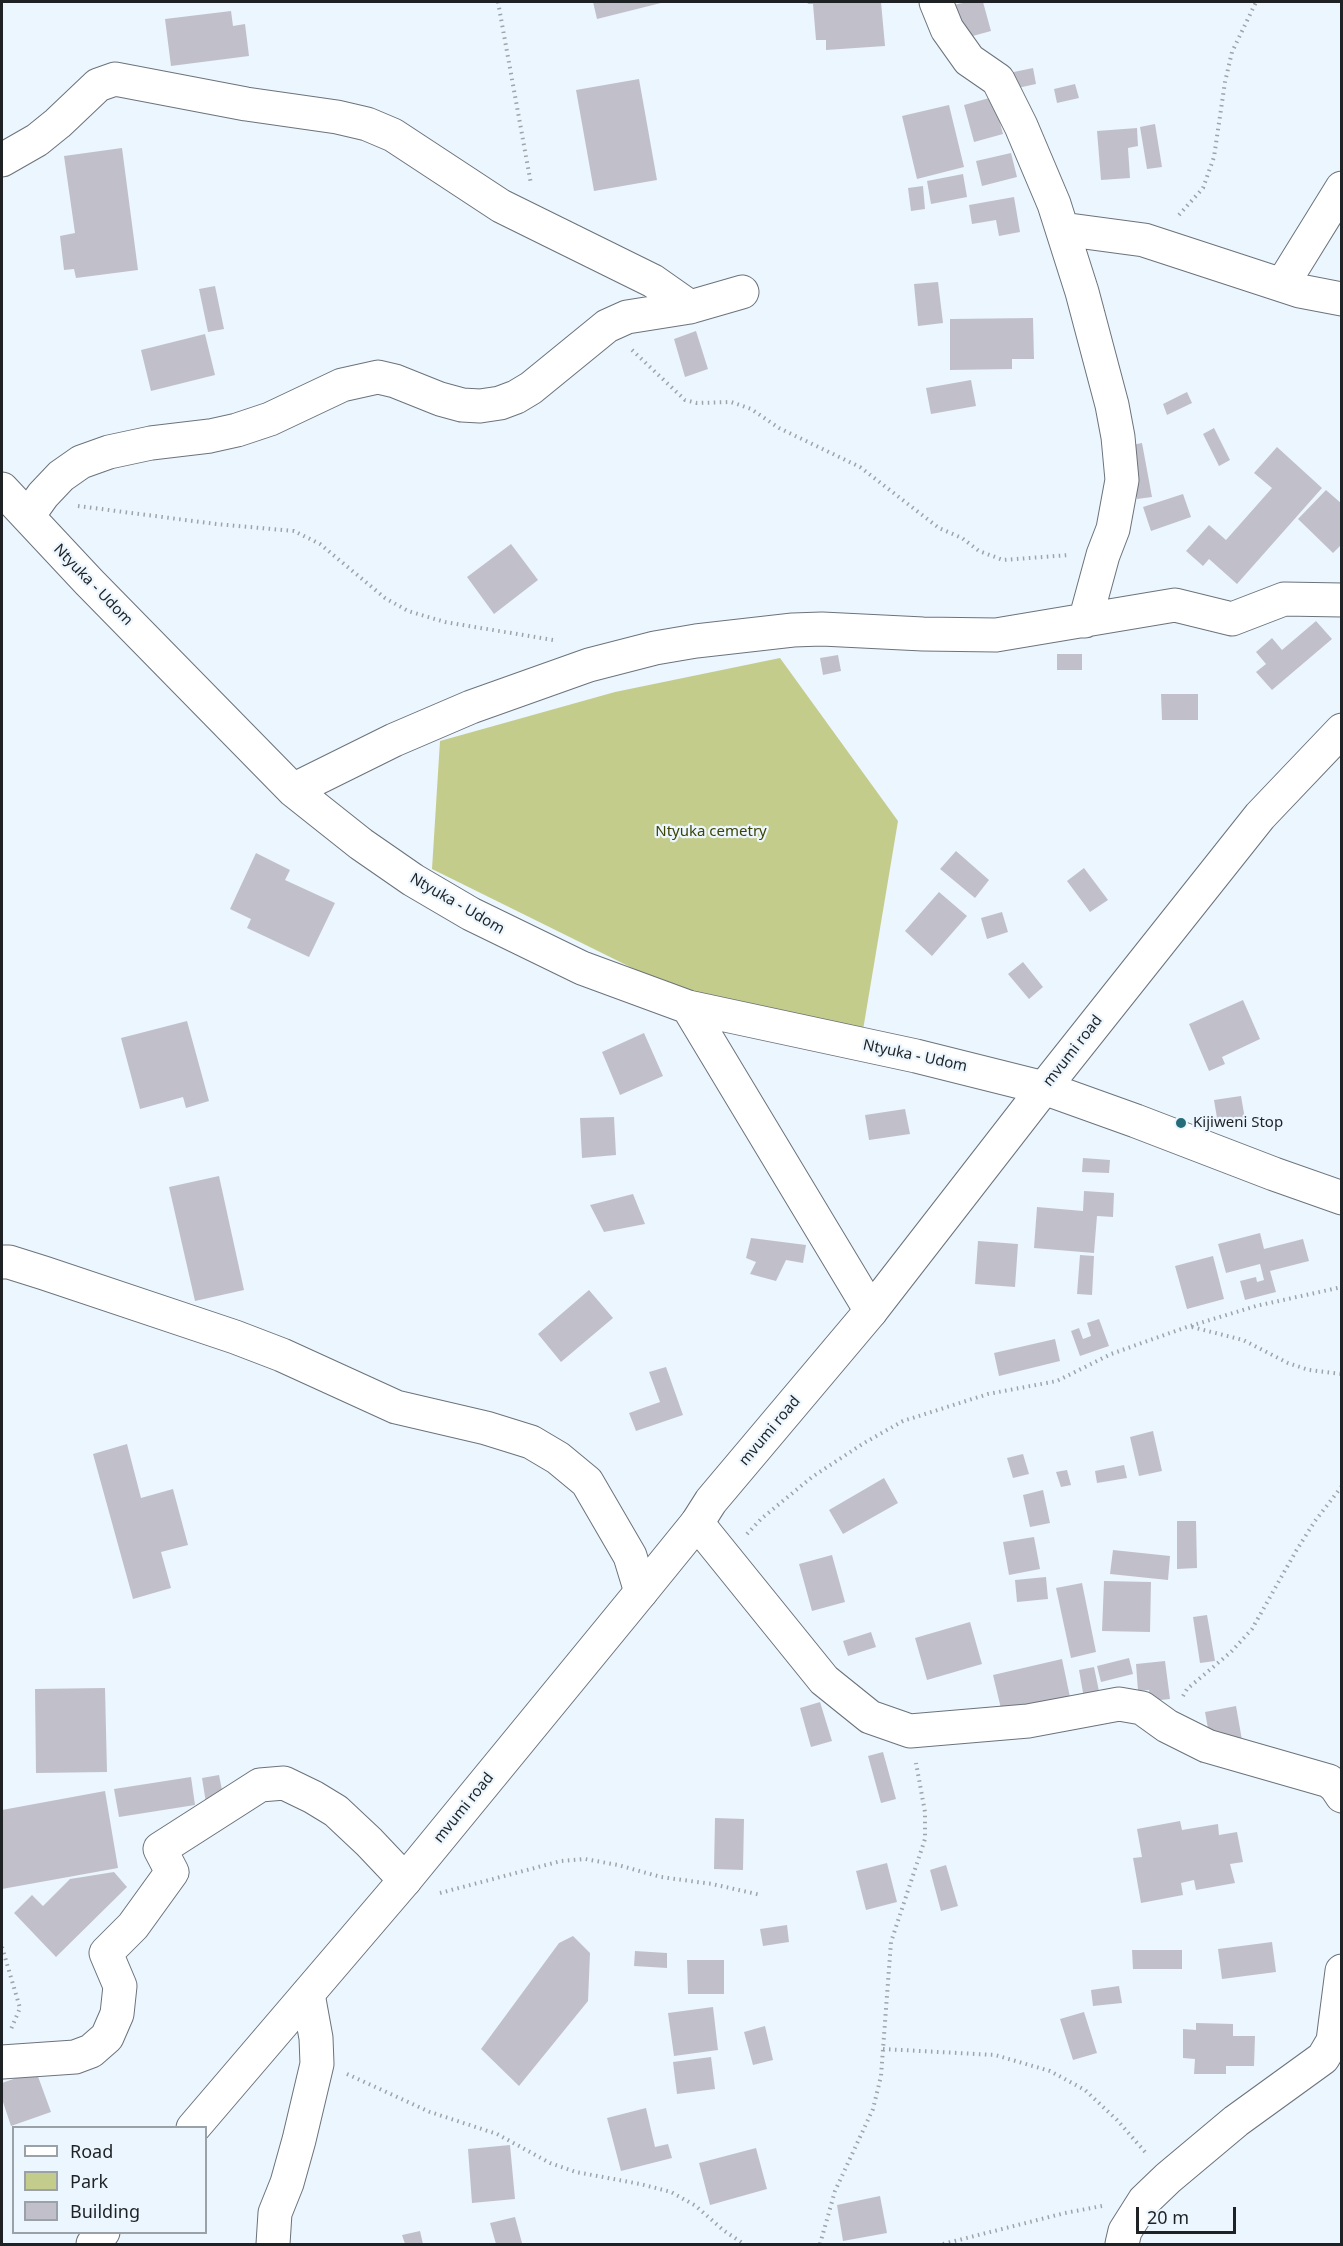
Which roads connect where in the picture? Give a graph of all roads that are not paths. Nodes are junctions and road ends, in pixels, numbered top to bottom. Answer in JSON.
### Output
{"nodes":[{"id":1,"x":936,"y":2,"type":"edge"},
{"id":2,"x":2,"y":160,"type":"edge"},
{"id":3,"x":1341,"y":189,"type":"edge"},
{"id":4,"x":1062,"y":229,"type":"junction"},
{"id":5,"x":1282,"y":285,"type":"junction"},
{"id":6,"x":742,"y":292,"type":"dead end"},
{"id":7,"x":1341,"y":299,"type":"edge"},
{"id":8,"x":690,"y":307,"type":"junction"},
{"id":9,"x":2,"y":489,"type":"edge"},
{"id":10,"x":36,"y":505,"type":"junction"},
{"id":11,"x":1341,"y":600,"type":"edge"},
{"id":12,"x":1085,"y":621,"type":"junction"},
{"id":13,"x":1341,"y":730,"type":"edge"},
{"id":14,"x":294,"y":790,"type":"junction"},
{"id":15,"x":688,"y":1007,"type":"junction"},
{"id":16,"x":1044,"y":1088,"type":"junction"},
{"id":17,"x":1341,"y":1198,"type":"edge"},
{"id":18,"x":2,"y":1262,"type":"edge"},
{"id":19,"x":871,"y":1311,"type":"junction"},
{"id":20,"x":697,"y":1523,"type":"junction"},
{"id":21,"x":641,"y":1592,"type":"junction"},
{"id":22,"x":1341,"y":1796,"type":"edge"},
{"id":23,"x":405,"y":1880,"type":"junction"},
{"id":24,"x":1341,"y":1971,"type":"edge"},
{"id":25,"x":308,"y":1994,"type":"junction"},
{"id":26,"x":2,"y":2062,"type":"edge"},
{"id":27,"x":194,"y":2126,"type":"edge"},
{"id":28,"x":273,"y":2244,"type":"edge"},
{"id":29,"x":1122,"y":2244,"type":"edge"}],
"edges":[{"from":1,"to":4,"type":"street"},
{"from":2,"to":8,"type":"street"},
{"from":3,"to":5,"type":"street"},
{"from":4,"to":5,"type":"street"},
{"from":4,"to":12,"type":"street"},
{"from":5,"to":7,"type":"street"},
{"from":6,"to":8,"type":"street"},
{"from":8,"to":10,"type":"street"},
{"from":9,"to":10,"type":"street","name":"Ntyuka - Udom"},
{"from":10,"to":14,"type":"street","name":"Ntyuka - Udom"},
{"from":11,"to":12,"type":"street"},
{"from":12,"to":14,"type":"street"},
{"from":13,"to":16,"type":"street","name":"mvumi road"},
{"from":14,"to":15,"type":"street","name":"Ntyuka - Udom"},
{"from":15,"to":16,"type":"street","name":"Ntyuka - Udom"},
{"from":15,"to":19,"type":"street"},
{"from":16,"to":17,"type":"street","name":"Ntyuka - Udom"},
{"from":16,"to":19,"type":"street","name":"mvumi road"},
{"from":18,"to":21,"type":"street"},
{"from":19,"to":20,"type":"street","name":"mvumi road"},
{"from":20,"to":21,"type":"street","name":"mvumi road"},
{"from":20,"to":22,"type":"street"},
{"from":21,"to":23,"type":"street","name":"mvumi road"},
{"from":23,"to":25,"type":"street","name":"mvumi road"},
{"from":23,"to":26,"type":"street"},
{"from":24,"to":29,"type":"street"},
{"from":25,"to":27,"type":"street","name":"mvumi road"},
{"from":25,"to":28,"type":"street"}]}
